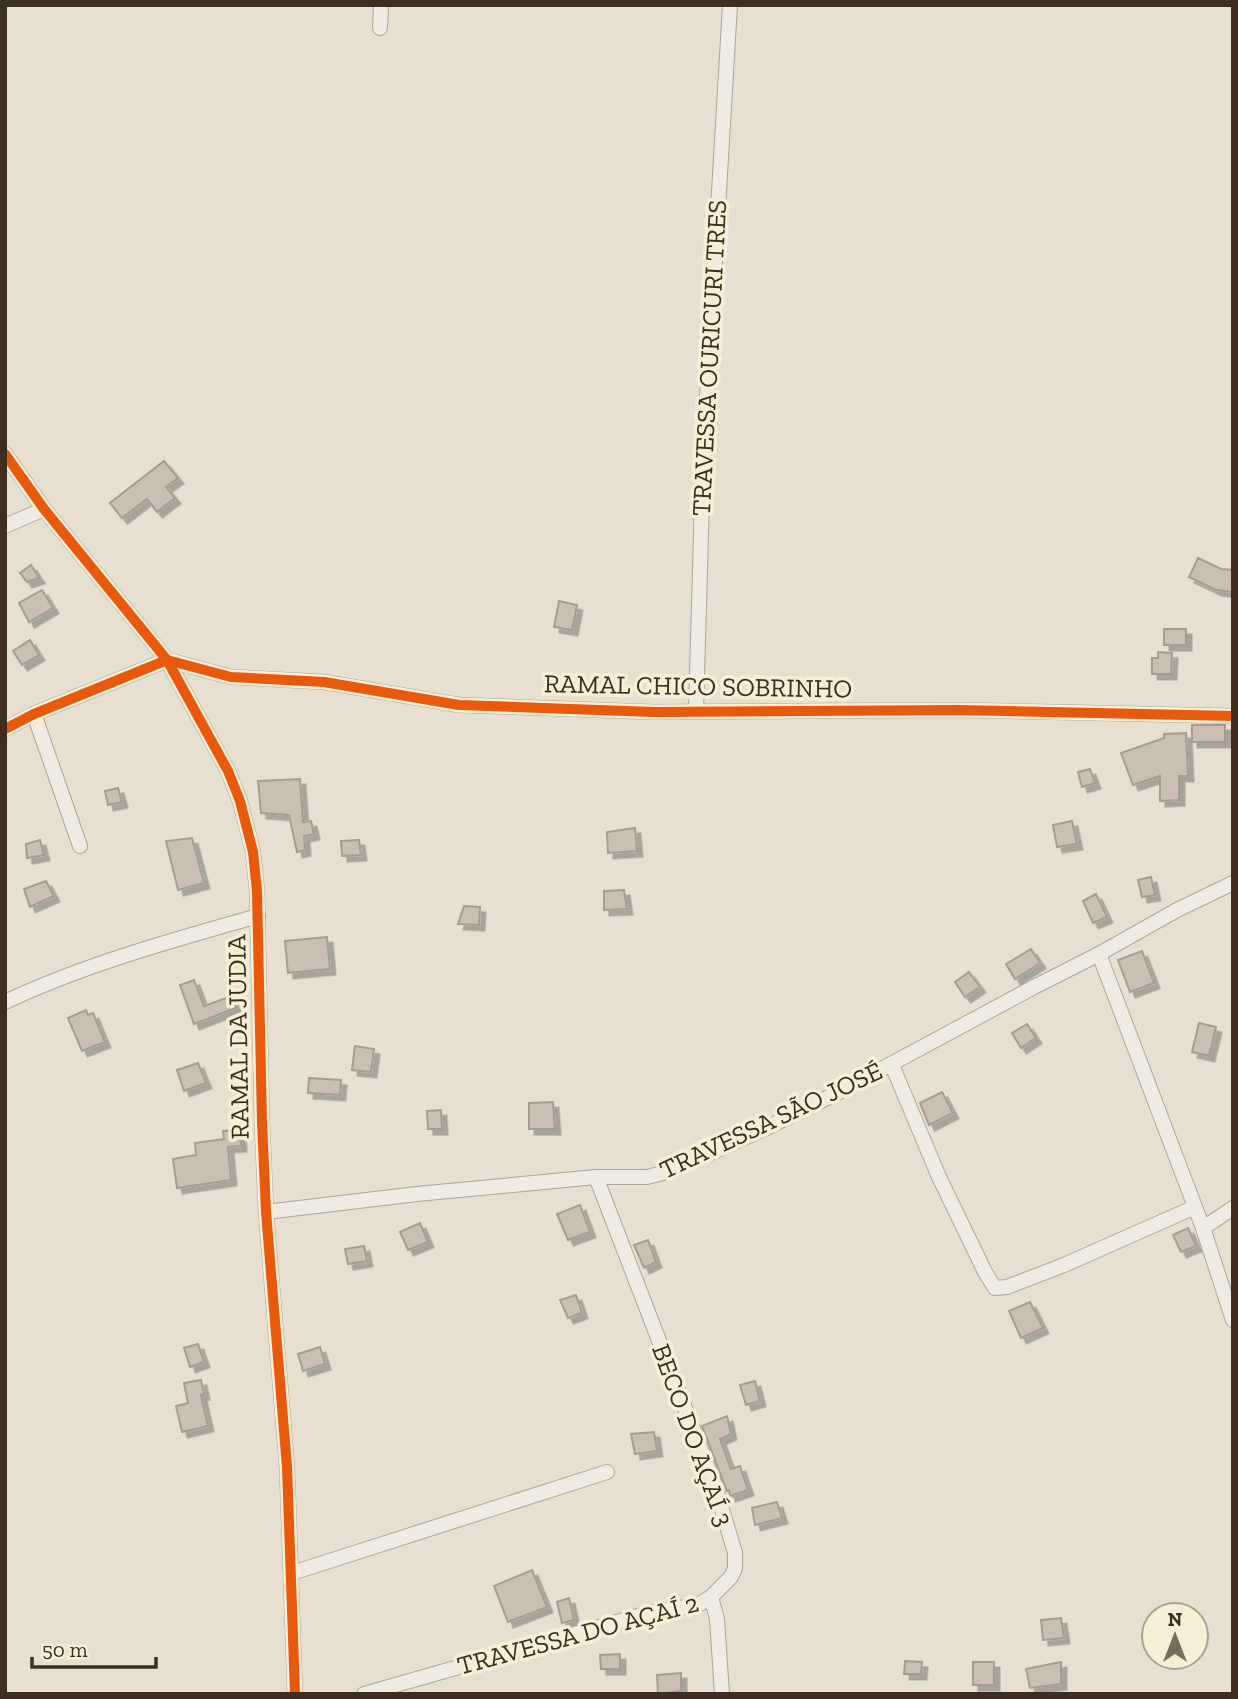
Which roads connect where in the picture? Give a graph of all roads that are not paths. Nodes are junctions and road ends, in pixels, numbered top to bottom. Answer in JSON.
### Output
{"nodes":[{"id":1,"x":381,"y":5,"type":"edge"},
{"id":2,"x":730,"y":5,"type":"edge"},
{"id":3,"x":380,"y":28,"type":"dead end"},
{"id":4,"x":5,"y":454,"type":"edge"},
{"id":5,"x":44,"y":509,"type":"junction"},
{"id":6,"x":5,"y":526,"type":"edge"},
{"id":7,"x":167,"y":660,"type":"junction"},
{"id":8,"x":696,"y":711,"type":"junction"},
{"id":9,"x":34,"y":714,"type":"junction"},
{"id":10,"x":1233,"y":716,"type":"edge"},
{"id":11,"x":5,"y":729,"type":"edge"},
{"id":12,"x":80,"y":846,"type":"dead end"},
{"id":13,"x":1233,"y":883,"type":"edge"},
{"id":14,"x":258,"y":916,"type":"junction"},
{"id":15,"x":1099,"y":954,"type":"junction"},
{"id":16,"x":5,"y":1002,"type":"edge"},
{"id":17,"x":892,"y":1065,"type":"junction"},
{"id":18,"x":596,"y":1177,"type":"junction"},
{"id":19,"x":1195,"y":1207,"type":"junction"},
{"id":20,"x":1233,"y":1209,"type":"edge"},
{"id":21,"x":266,"y":1212,"type":"junction"},
{"id":22,"x":1203,"y":1228,"type":"junction"},
{"id":23,"x":1233,"y":1320,"type":"edge"},
{"id":24,"x":607,"y":1472,"type":"dead end"},
{"id":25,"x":292,"y":1573,"type":"junction"},
{"id":26,"x":711,"y":1597,"type":"junction"},
{"id":27,"x":295,"y":1694,"type":"edge"},
{"id":28,"x":363,"y":1694,"type":"edge"},
{"id":29,"x":722,"y":1694,"type":"edge"}],
"edges":[{"from":1,"to":3,"type":"street"},
{"from":2,"to":8,"type":"street","name":"TRAVESSA OURICURI TRES"},
{"from":4,"to":5,"type":"street","name":"RAMAL DA JUDIA"},
{"from":5,"to":6,"type":"street"},
{"from":5,"to":7,"type":"street","name":"RAMAL DA JUDIA"},
{"from":7,"to":8,"type":"street","name":"RAMAL CHICO SOBRINHO"},
{"from":7,"to":9,"type":"street"},
{"from":7,"to":14,"type":"street","name":"RAMAL DA JUDIA"},
{"from":8,"to":10,"type":"street","name":"RAMAL CHICO SOBRINHO"},
{"from":9,"to":11,"type":"street"},
{"from":9,"to":12,"type":"street"},
{"from":13,"to":15,"type":"street","name":"TRAVESSA SÃO JOSÉ"},
{"from":14,"to":16,"type":"street"},
{"from":14,"to":21,"type":"street","name":"RAMAL DA JUDIA"},
{"from":15,"to":17,"type":"street","name":"TRAVESSA SÃO JOSÉ"},
{"from":15,"to":19,"type":"street"},
{"from":17,"to":18,"type":"street","name":"TRAVESSA SÃO JOSÉ"},
{"from":17,"to":19,"type":"street"},
{"from":18,"to":21,"type":"street","name":"TRAVESSA SÃO JOSÉ"},
{"from":18,"to":26,"type":"street","name":"BECO DO AÇAÍ 3"},
{"from":19,"to":22,"type":"street"},
{"from":20,"to":22,"type":"street"},
{"from":21,"to":25,"type":"street","name":"RAMAL DA JUDIA"},
{"from":22,"to":23,"type":"street"},
{"from":24,"to":25,"type":"street"},
{"from":25,"to":27,"type":"street","name":"RAMAL DA JUDIA"},
{"from":26,"to":28,"type":"street","name":"TRAVESSA DO AÇAÍ 2"},
{"from":26,"to":29,"type":"street"}]}
